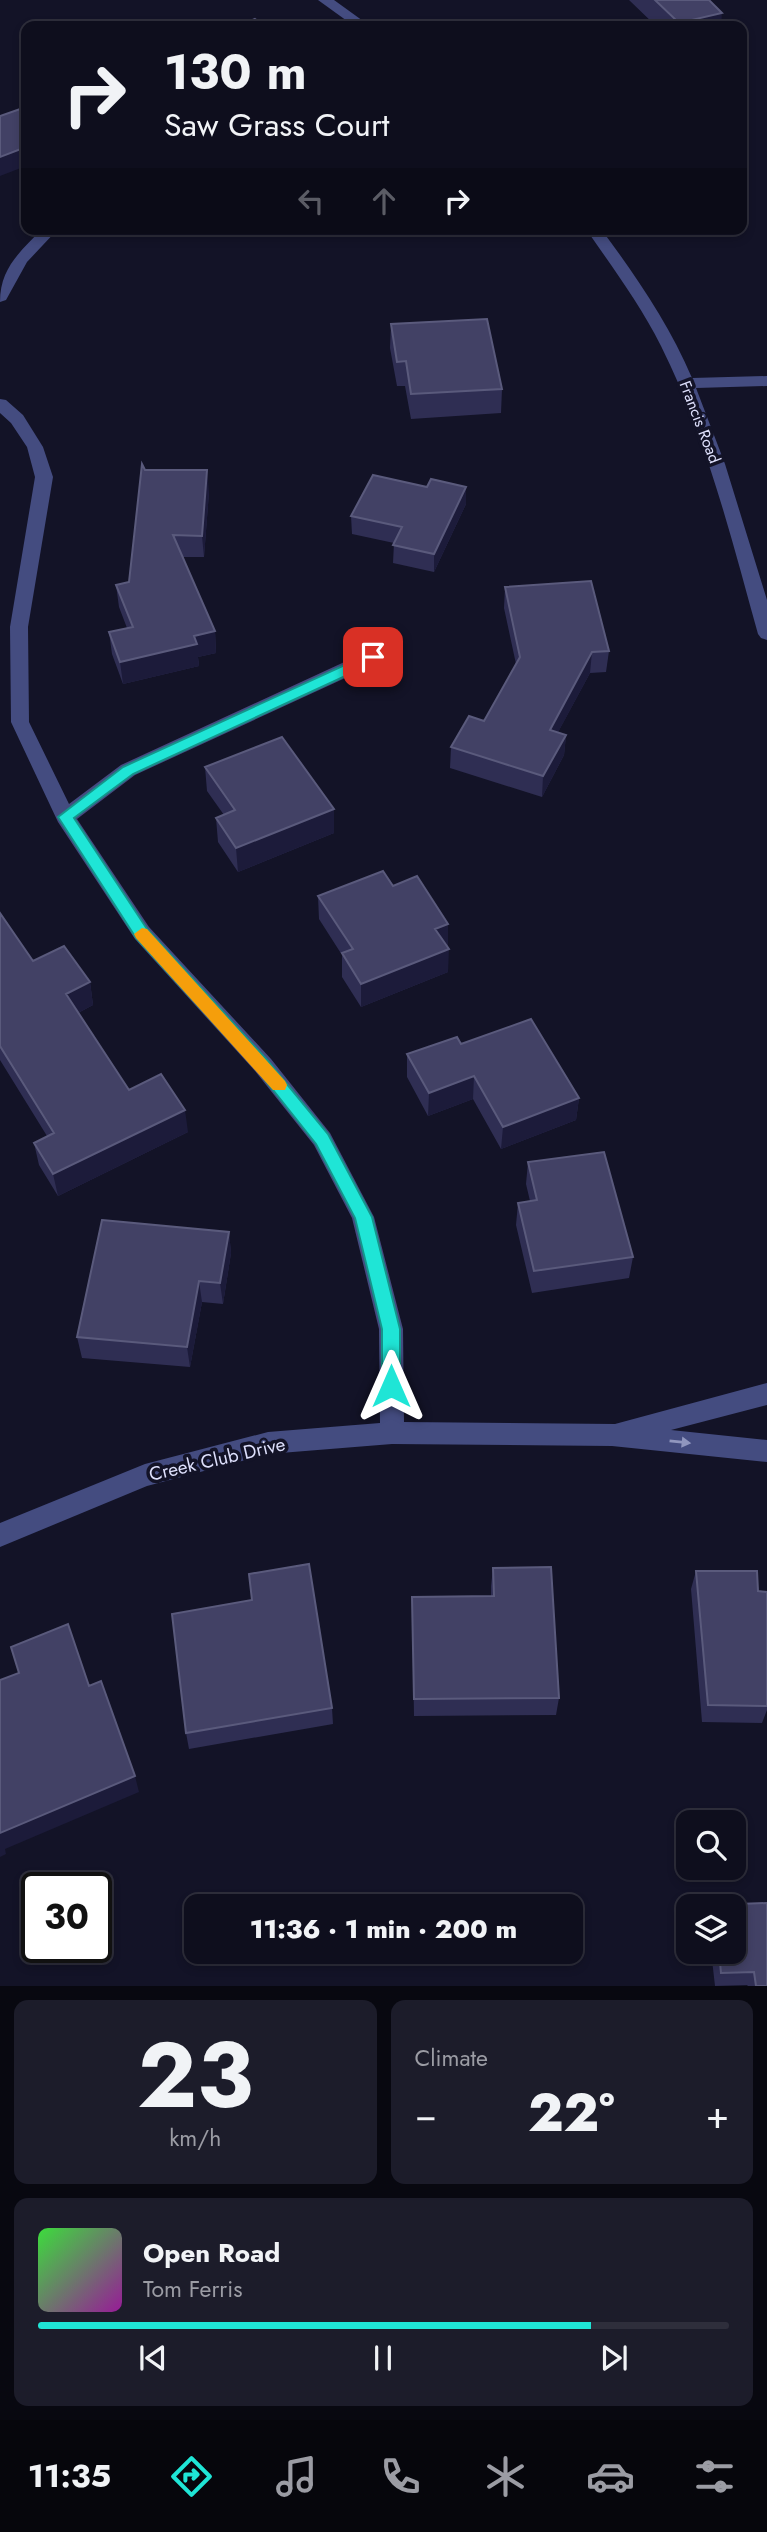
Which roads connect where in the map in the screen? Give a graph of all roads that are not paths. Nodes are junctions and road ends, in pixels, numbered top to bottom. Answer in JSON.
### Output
{"nodes":[{"id":1,"x":324,"y":0,"type":"edge"},
{"id":2,"x":356,"y":21,"type":"edge"},
{"id":3,"x":45,"y":235,"type":"edge"},
{"id":4,"x":597,"y":235,"type":"edge"},
{"id":5,"x":0,"y":297,"type":"edge"},
{"id":6,"x":767,"y":381,"type":"edge"},
{"id":7,"x":685,"y":383,"type":"junction"},
{"id":8,"x":0,"y":404,"type":"edge"},
{"id":9,"x":767,"y":634,"type":"edge"},
{"id":10,"x":373,"y":657,"type":"dead end"},
{"id":11,"x":65,"y":817,"type":"junction"},
{"id":12,"x":767,"y":1394,"type":"edge"},
{"id":13,"x":392,"y":1433,"type":"junction"},
{"id":14,"x":612,"y":1435,"type":"junction"},
{"id":15,"x":767,"y":1451,"type":"edge"},
{"id":16,"x":0,"y":1535,"type":"edge"}],
"edges":[{"from":1,"to":2,"type":"street"},
{"from":3,"to":5,"type":"street"},
{"from":4,"to":7,"type":"street","name":"Francis Road"},
{"from":6,"to":7,"type":"street"},
{"from":7,"to":9,"type":"street","name":"Francis Road"},
{"from":8,"to":11,"type":"street"},
{"from":10,"to":11,"type":"street"},
{"from":11,"to":13,"type":"street"},
{"from":12,"to":14,"type":"street","name":"Creek Club Drive"},
{"from":13,"to":14,"type":"street","name":"Creek Club Drive"},
{"from":13,"to":16,"type":"street","name":"Creek Club Drive"},
{"from":14,"to":15,"type":"street","name":"Creek Club Drive","one_way":true}]}
